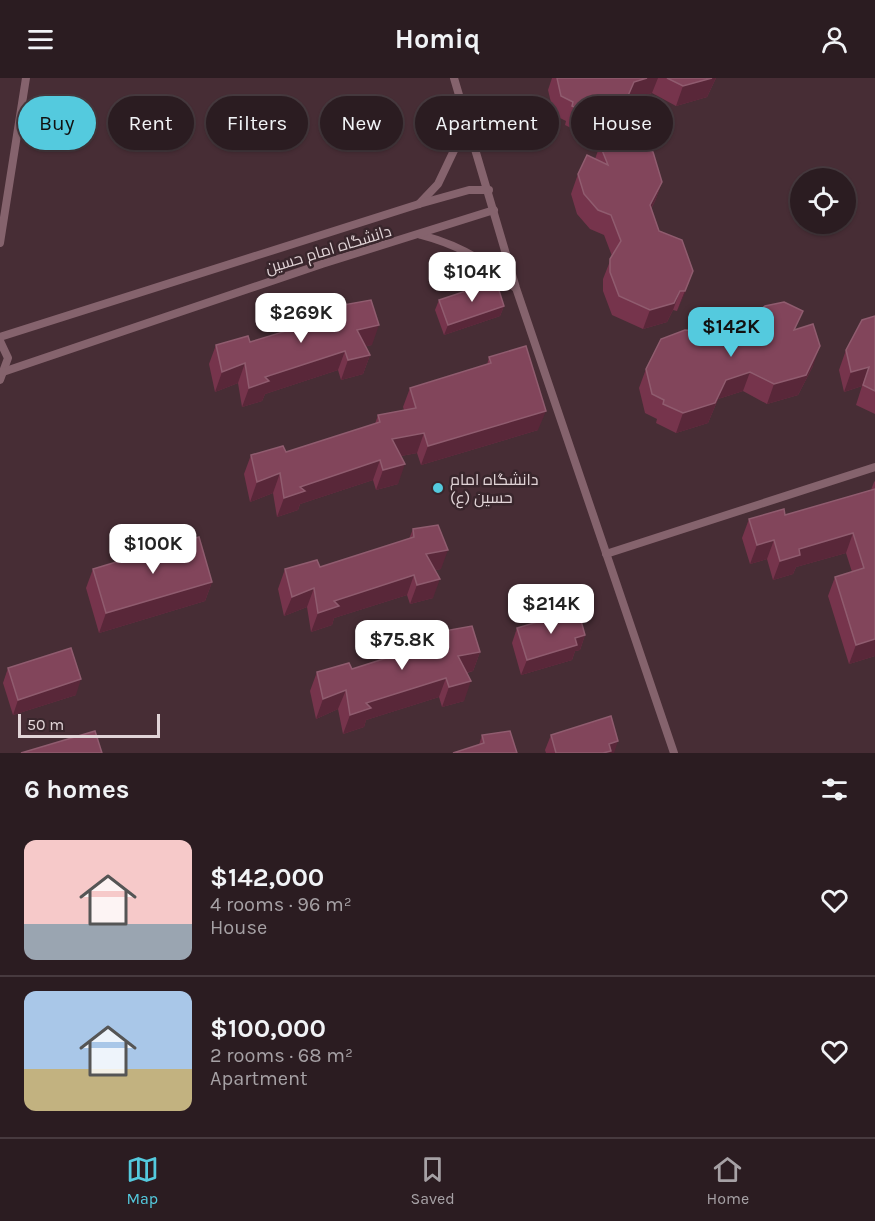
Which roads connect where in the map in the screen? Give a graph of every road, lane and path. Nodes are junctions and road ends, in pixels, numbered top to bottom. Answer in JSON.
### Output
{"nodes":[{"id":1,"x":26,"y":78,"type":"edge"},
{"id":2,"x":454,"y":78,"type":"edge"},
{"id":3,"x":460,"y":96,"type":"edge"},
{"id":4,"x":454,"y":150,"type":"edge"},
{"id":5,"x":477,"y":150,"type":"edge"},
{"id":6,"x":489,"y":190,"type":"junction"},
{"id":7,"x":419,"y":204,"type":"junction"},
{"id":8,"x":494,"y":210,"type":"junction"},
{"id":9,"x":420,"y":235,"type":"junction"},
{"id":10,"x":0,"y":243,"type":"edge"},
{"id":11,"x":516,"y":288,"type":"junction"},
{"id":12,"x":0,"y":339,"type":"edge"},
{"id":13,"x":2,"y":372,"type":"edge"},
{"id":14,"x":0,"y":380,"type":"edge"},
{"id":15,"x":875,"y":467,"type":"edge"},
{"id":16,"x":606,"y":554,"type":"junction"},
{"id":17,"x":674,"y":753,"type":"edge"}],
"edges":[{"from":1,"to":10,"type":"lane"},
{"from":2,"to":3,"type":"lane"},
{"from":4,"to":7,"type":"lane"},
{"from":5,"to":6,"type":"lane"},
{"from":6,"to":7,"type":"lane","name":"دانشگاه امام حسین"},
{"from":6,"to":8,"type":"lane"},
{"from":7,"to":12,"type":"lane","name":"دانشگاه امام حسین"},
{"from":8,"to":9,"type":"lane","name":"دانشگاه امام حسین"},
{"from":8,"to":11,"type":"lane"},
{"from":9,"to":11,"type":"lane"},
{"from":9,"to":13,"type":"lane","name":"دانشگاه امام حسین"},
{"from":11,"to":16,"type":"lane"},
{"from":12,"to":13,"type":"lane"},
{"from":13,"to":14,"type":"lane"},
{"from":15,"to":16,"type":"lane"},
{"from":16,"to":17,"type":"lane"}]}
